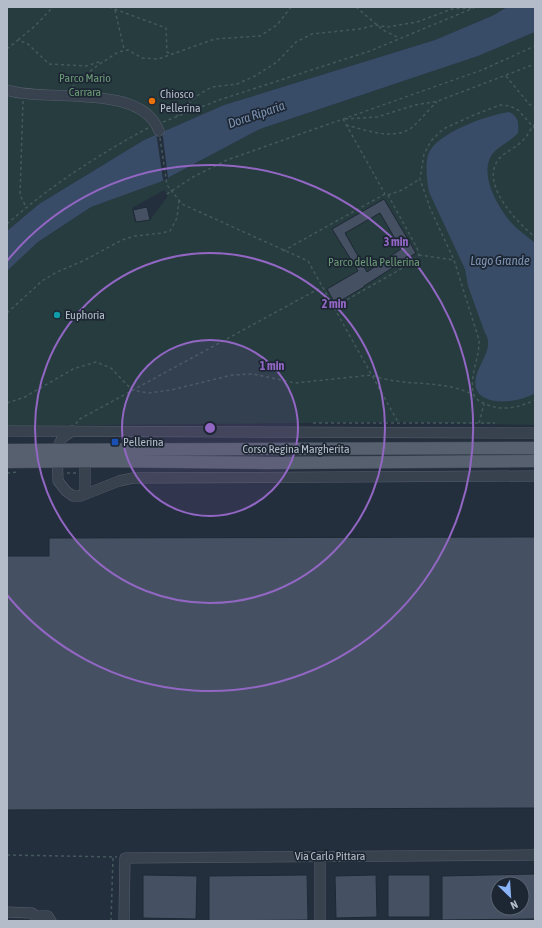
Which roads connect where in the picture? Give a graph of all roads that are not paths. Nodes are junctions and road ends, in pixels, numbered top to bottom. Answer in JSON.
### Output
{"nodes":[{"id":1,"x":7,"y":90,"type":"edge"},
{"id":2,"x":158,"y":127,"type":"road end"},
{"id":3,"x":73,"y":428,"type":"junction"},
{"id":4,"x":7,"y":431,"type":"edge"},
{"id":5,"x":535,"y":433,"type":"edge"},
{"id":6,"x":535,"y":448,"type":"edge"},
{"id":7,"x":57,"y":449,"type":"junction"},
{"id":8,"x":7,"y":450,"type":"edge"},
{"id":9,"x":535,"y":461,"type":"edge"},
{"id":10,"x":7,"y":462,"type":"edge"},
{"id":11,"x":85,"y":467,"type":"junction"},
{"id":12,"x":58,"y":468,"type":"junction"},
{"id":13,"x":535,"y":476,"type":"edge"},
{"id":14,"x":85,"y":494,"type":"junction"},
{"id":15,"x":535,"y":855,"type":"edge"},
{"id":16,"x":320,"y":856,"type":"junction"},
{"id":17,"x":7,"y":912,"type":"edge"},
{"id":18,"x":36,"y":918,"type":"edge"},
{"id":19,"x":51,"y":921,"type":"edge"},
{"id":20,"x":124,"y":921,"type":"edge"},
{"id":21,"x":320,"y":921,"type":"edge"}],
"edges":[{"from":1,"to":2,"type":"street"},
{"from":3,"to":4,"type":"street","name":"Corso Regina Margherita"},
{"from":3,"to":5,"type":"street","name":"Corso Regina Margherita"},
{"from":3,"to":7,"type":"street"},
{"from":6,"to":7,"type":"main road","name":"Corso Regina Margherita"},
{"from":7,"to":8,"type":"main road","name":"Corso Regina Margherita"},
{"from":7,"to":12,"type":"street"},
{"from":9,"to":11,"type":"main road","name":"Corso Regina Margherita"},
{"from":10,"to":12,"type":"main road","name":"Corso Regina Margherita"},
{"from":11,"to":12,"type":"main road","name":"Corso Regina Margherita"},
{"from":11,"to":14,"type":"street"},
{"from":12,"to":14,"type":"street"},
{"from":13,"to":14,"type":"street"},
{"from":15,"to":16,"type":"street","name":"Via Carlo Pittara"},
{"from":16,"to":20,"type":"street","name":"Via Carlo Pittara"},
{"from":16,"to":21,"type":"street"},
{"from":17,"to":18,"type":"street"},
{"from":18,"to":19,"type":"street"}]}
